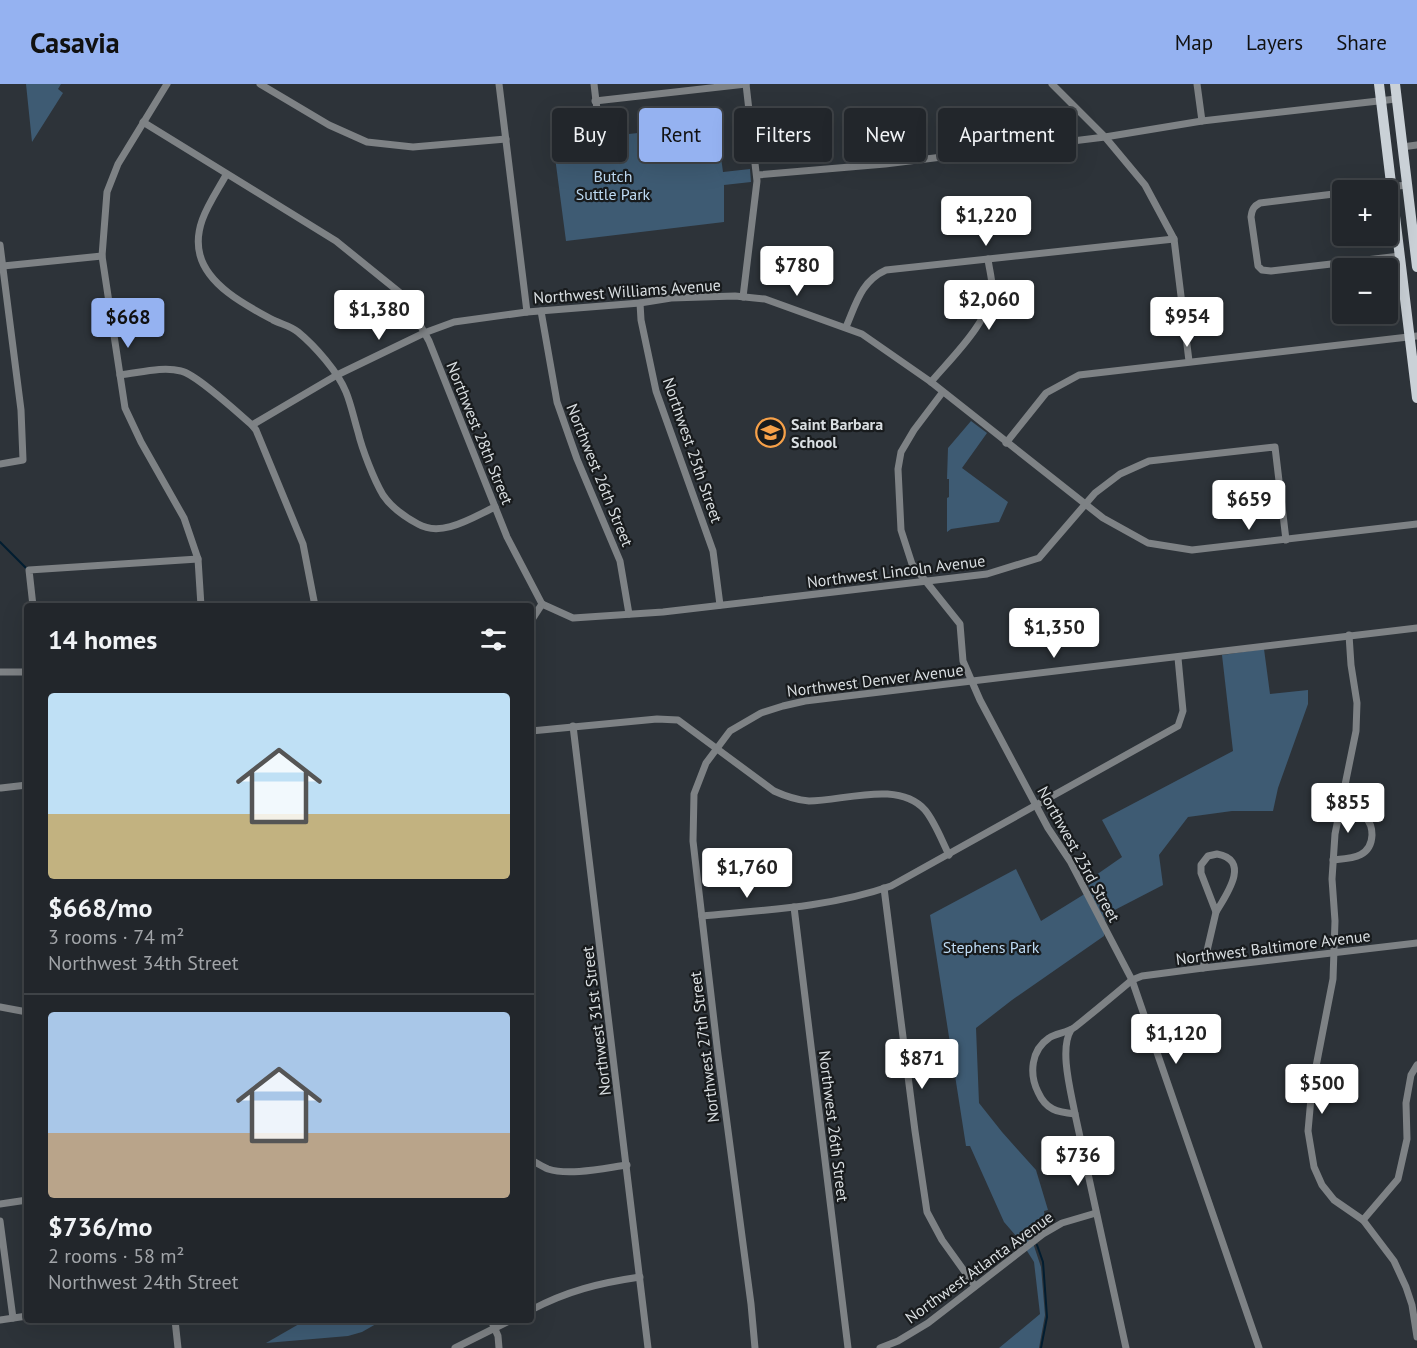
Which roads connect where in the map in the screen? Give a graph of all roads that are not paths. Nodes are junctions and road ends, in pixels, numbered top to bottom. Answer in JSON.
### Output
{"nodes":[{"id":1,"x":167,"y":84,"type":"edge"},
{"id":2,"x":260,"y":84,"type":"edge"},
{"id":3,"x":499,"y":84,"type":"edge"},
{"id":4,"x":594,"y":84,"type":"edge"},
{"id":5,"x":746,"y":84,"type":"edge"},
{"id":6,"x":1052,"y":84,"type":"edge"},
{"id":7,"x":1197,"y":84,"type":"edge"},
{"id":8,"x":1379,"y":84,"type":"edge"},
{"id":9,"x":1395,"y":84,"type":"edge"},
{"id":10,"x":1396,"y":99,"type":"junction"},
{"id":11,"x":596,"y":101,"type":"junction"},
{"id":12,"x":1381,"y":101,"type":"junction"},
{"id":13,"x":597,"y":108,"type":"edge"},
{"id":14,"x":1202,"y":121,"type":"junction"},
{"id":15,"x":143,"y":122,"type":"junction"},
{"id":16,"x":1105,"y":137,"type":"junction"},
{"id":17,"x":506,"y":139,"type":"junction"},
{"id":18,"x":1417,"y":146,"type":"edge"},
{"id":19,"x":1402,"y":147,"type":"junction"},
{"id":20,"x":226,"y":175,"type":"junction"},
{"id":21,"x":757,"y":175,"type":"junction"},
{"id":22,"x":1390,"y":180,"type":"edge"},
{"id":23,"x":1407,"y":185,"type":"junction"},
{"id":24,"x":1398,"y":186,"type":"edge"},
{"id":25,"x":1332,"y":194,"type":"edge"},
{"id":26,"x":1174,"y":238,"type":"junction"},
{"id":27,"x":1398,"y":241,"type":"edge"},
{"id":28,"x":0,"y":244,"type":"edge"},
{"id":29,"x":1416,"y":251,"type":"edge"},
{"id":30,"x":102,"y":256,"type":"junction"},
{"id":31,"x":1400,"y":256,"type":"junction"},
{"id":32,"x":988,"y":259,"type":"junction"},
{"id":33,"x":3,"y":266,"type":"junction"},
{"id":34,"x":1417,"y":267,"type":"edge"},
{"id":35,"x":743,"y":297,"type":"junction"},
{"id":36,"x":640,"y":303,"type":"junction"},
{"id":37,"x":541,"y":311,"type":"junction"},
{"id":38,"x":527,"y":312,"type":"junction"},
{"id":39,"x":846,"y":327,"type":"junction"},
{"id":40,"x":424,"y":333,"type":"junction"},
{"id":41,"x":1413,"y":336,"type":"edge"},
{"id":42,"x":1414,"y":352,"type":"edge"},
{"id":43,"x":1189,"y":361,"type":"junction"},
{"id":44,"x":120,"y":375,"type":"junction"},
{"id":45,"x":337,"y":375,"type":"junction"},
{"id":46,"x":931,"y":382,"type":"junction"},
{"id":47,"x":942,"y":393,"type":"junction"},
{"id":48,"x":1417,"y":398,"type":"edge"},
{"id":49,"x":252,"y":425,"type":"junction"},
{"id":50,"x":1006,"y":443,"type":"junction"},
{"id":51,"x":0,"y":464,"type":"edge"},
{"id":52,"x":1085,"y":504,"type":"junction"},
{"id":53,"x":495,"y":507,"type":"junction"},
{"id":54,"x":1417,"y":524,"type":"edge"},
{"id":55,"x":1286,"y":540,"type":"junction"},
{"id":56,"x":198,"y":559,"type":"junction"},
{"id":57,"x":925,"y":582,"type":"junction"},
{"id":58,"x":33,"y":603,"type":"edge"},
{"id":59,"x":201,"y":603,"type":"edge"},
{"id":60,"x":314,"y":603,"type":"edge"},
{"id":61,"x":542,"y":604,"type":"junction"},
{"id":62,"x":720,"y":605,"type":"junction"},
{"id":63,"x":629,"y":614,"type":"junction"},
{"id":64,"x":534,"y":616,"type":"edge"},
{"id":65,"x":1417,"y":628,"type":"edge"},
{"id":66,"x":1349,"y":635,"type":"junction"},
{"id":67,"x":1178,"y":658,"type":"junction"},
{"id":68,"x":0,"y":672,"type":"edge"},
{"id":69,"x":24,"y":672,"type":"edge"},
{"id":70,"x":972,"y":681,"type":"junction"},
{"id":71,"x":573,"y":726,"type":"junction"},
{"id":72,"x":534,"y":731,"type":"edge"},
{"id":73,"x":716,"y":747,"type":"junction"},
{"id":74,"x":24,"y":785,"type":"edge"},
{"id":75,"x":1,"y":788,"type":"edge"},
{"id":76,"x":1341,"y":805,"type":"junction"},
{"id":77,"x":1036,"y":806,"type":"junction"},
{"id":78,"x":949,"y":855,"type":"junction"},
{"id":79,"x":1333,"y":860,"type":"junction"},
{"id":80,"x":884,"y":888,"type":"junction"},
{"id":81,"x":794,"y":907,"type":"junction"},
{"id":82,"x":1216,"y":912,"type":"junction"},
{"id":83,"x":702,"y":916,"type":"junction"},
{"id":84,"x":1417,"y":943,"type":"edge"},
{"id":85,"x":1334,"y":952,"type":"junction"},
{"id":86,"x":1203,"y":968,"type":"junction"},
{"id":87,"x":1132,"y":980,"type":"junction"},
{"id":88,"x":0,"y":1007,"type":"edge"},
{"id":89,"x":24,"y":1011,"type":"edge"},
{"id":90,"x":1071,"y":1030,"type":"junction"},
{"id":91,"x":1417,"y":1065,"type":"edge"},
{"id":92,"x":1075,"y":1114,"type":"junction"},
{"id":93,"x":534,"y":1162,"type":"edge"},
{"id":94,"x":627,"y":1165,"type":"junction"},
{"id":95,"x":24,"y":1200,"type":"edge"},
{"id":96,"x":0,"y":1204,"type":"edge"},
{"id":97,"x":1096,"y":1213,"type":"junction"},
{"id":98,"x":1363,"y":1220,"type":"junction"},
{"id":99,"x":0,"y":1221,"type":"edge"},
{"id":100,"x":640,"y":1277,"type":"junction"},
{"id":101,"x":975,"y":1286,"type":"junction"},
{"id":102,"x":534,"y":1309,"type":"edge"},
{"id":103,"x":24,"y":1316,"type":"edge"},
{"id":104,"x":13,"y":1318,"type":"junction"},
{"id":105,"x":0,"y":1320,"type":"edge"},
{"id":106,"x":175,"y":1323,"type":"edge"},
{"id":107,"x":492,"y":1323,"type":"edge"},
{"id":108,"x":505,"y":1323,"type":"edge"},
{"id":109,"x":495,"y":1328,"type":"junction"},
{"id":110,"x":1417,"y":1337,"type":"edge"},
{"id":111,"x":178,"y":1348,"type":"edge"},
{"id":112,"x":455,"y":1348,"type":"edge"},
{"id":113,"x":499,"y":1348,"type":"edge"},
{"id":114,"x":648,"y":1348,"type":"edge"},
{"id":115,"x":755,"y":1348,"type":"edge"},
{"id":116,"x":848,"y":1348,"type":"edge"},
{"id":117,"x":880,"y":1348,"type":"edge"},
{"id":118,"x":1126,"y":1348,"type":"edge"},
{"id":119,"x":1259,"y":1348,"type":"edge"}],
"edges":[{"from":1,"to":15,"type":"street"},
{"from":2,"to":17,"type":"street"},
{"from":3,"to":17,"type":"street"},
{"from":4,"to":11,"type":"street"},
{"from":5,"to":11,"type":"street"},
{"from":5,"to":21,"type":"street"},
{"from":6,"to":16,"type":"street"},
{"from":7,"to":14,"type":"street"},
{"from":8,"to":12,"type":"main road"},
{"from":9,"to":10,"type":"main road"},
{"from":10,"to":12,"type":"street"},
{"from":10,"to":19,"type":"main road"},
{"from":11,"to":13,"type":"street"},
{"from":12,"to":14,"type":"street"},
{"from":12,"to":22,"type":"main road"},
{"from":14,"to":16,"type":"street"},
{"from":15,"to":20,"type":"street","name":"Northwest 28th Street"},
{"from":15,"to":30,"type":"street"},
{"from":16,"to":21,"type":"street"},
{"from":16,"to":26,"type":"street"},
{"from":17,"to":38,"type":"street"},
{"from":18,"to":19,"type":"street"},
{"from":19,"to":23,"type":"main road"},
{"from":20,"to":40,"type":"street","name":"Northwest 28th Street"},
{"from":20,"to":45,"type":"street"},
{"from":21,"to":35,"type":"street"},
{"from":23,"to":24,"type":"street"},
{"from":23,"to":29,"type":"main road"},
{"from":25,"to":31,"type":"street"},
{"from":26,"to":32,"type":"street"},
{"from":26,"to":43,"type":"street"},
{"from":27,"to":31,"type":"main road"},
{"from":28,"to":33,"type":"street"},
{"from":29,"to":34,"type":"main road"},
{"from":30,"to":33,"type":"street"},
{"from":30,"to":44,"type":"street"},
{"from":31,"to":41,"type":"main road"},
{"from":32,"to":39,"type":"street"},
{"from":32,"to":46,"type":"street"},
{"from":33,"to":51,"type":"street"},
{"from":35,"to":36,"type":"street","name":"Northwest Williams Avenue"},
{"from":35,"to":39,"type":"street","name":"Northwest Williams Avenue"},
{"from":36,"to":37,"type":"street","name":"Northwest Williams Avenue"},
{"from":36,"to":62,"type":"street","name":"Northwest 25th Street"},
{"from":37,"to":38,"type":"street","name":"Northwest Williams Avenue"},
{"from":37,"to":63,"type":"street","name":"Northwest 26th Street"},
{"from":38,"to":40,"type":"street","name":"Northwest Williams Avenue"},
{"from":39,"to":46,"type":"street","name":"Northwest Williams Avenue"},
{"from":40,"to":45,"type":"street","name":"Northwest Williams Avenue"},
{"from":40,"to":53,"type":"street","name":"Northwest 28th Street"},
{"from":41,"to":42,"type":"main road"},
{"from":41,"to":43,"type":"street"},
{"from":42,"to":48,"type":"main road"},
{"from":43,"to":50,"type":"street"},
{"from":44,"to":49,"type":"street"},
{"from":44,"to":56,"type":"street"},
{"from":45,"to":49,"type":"street","name":"Northwest Williams Avenue"},
{"from":45,"to":53,"type":"street"},
{"from":46,"to":47,"type":"street","name":"Northwest Williams Avenue"},
{"from":47,"to":50,"type":"street","name":"Northwest Williams Avenue"},
{"from":47,"to":57,"type":"street","name":"Northwest 23rd Street"},
{"from":49,"to":60,"type":"street"},
{"from":50,"to":52,"type":"street","name":"Northwest Williams Avenue"},
{"from":52,"to":55,"type":"street"},
{"from":52,"to":55,"type":"street"},
{"from":52,"to":57,"type":"street","name":"Northwest Lincoln Avenue"},
{"from":53,"to":61,"type":"street","name":"Northwest 28th Street"},
{"from":54,"to":55,"type":"street"},
{"from":56,"to":58,"type":"street"},
{"from":56,"to":59,"type":"street"},
{"from":57,"to":62,"type":"street","name":"Northwest Lincoln Avenue"},
{"from":57,"to":70,"type":"street","name":"Northwest 23rd Street"},
{"from":61,"to":63,"type":"street","name":"Northwest Lincoln Avenue"},
{"from":61,"to":64,"type":"street"},
{"from":62,"to":63,"type":"street","name":"Northwest Lincoln Avenue"},
{"from":65,"to":66,"type":"street","name":"Northwest Denver Avenue"},
{"from":66,"to":67,"type":"street","name":"Northwest Denver Avenue"},
{"from":66,"to":76,"type":"street"},
{"from":67,"to":70,"type":"street","name":"Northwest Denver Avenue"},
{"from":67,"to":77,"type":"street"},
{"from":68,"to":69,"type":"street"},
{"from":70,"to":73,"type":"street","name":"Northwest Denver Avenue"},
{"from":70,"to":77,"type":"street","name":"Northwest 23rd Street"},
{"from":71,"to":72,"type":"street"},
{"from":71,"to":73,"type":"street"},
{"from":71,"to":94,"type":"street","name":"Northwest 31st Street"},
{"from":73,"to":78,"type":"street"},
{"from":73,"to":83,"type":"street","name":"Northwest 27th Street"},
{"from":74,"to":75,"type":"street"},
{"from":76,"to":79,"type":"street"},
{"from":76,"to":79,"type":"street"},
{"from":77,"to":78,"type":"street"},
{"from":77,"to":87,"type":"street","name":"Northwest 23rd Street"},
{"from":78,"to":80,"type":"street"},
{"from":79,"to":85,"type":"street"},
{"from":80,"to":81,"type":"street"},
{"from":80,"to":101,"type":"street"},
{"from":81,"to":83,"type":"street"},
{"from":81,"to":116,"type":"street","name":"Northwest 26th Street"},
{"from":82,"to":82,"type":"street"},
{"from":82,"to":86,"type":"street"},
{"from":83,"to":115,"type":"street","name":"Northwest 27th Street"},
{"from":84,"to":85,"type":"street","name":"Northwest Baltimore Avenue"},
{"from":85,"to":86,"type":"street","name":"Northwest Baltimore Avenue"},
{"from":85,"to":98,"type":"street"},
{"from":86,"to":87,"type":"street","name":"Northwest Baltimore Avenue"},
{"from":87,"to":90,"type":"street"},
{"from":87,"to":119,"type":"street","name":"Northwest 23rd Street"},
{"from":88,"to":89,"type":"street"},
{"from":90,"to":92,"type":"street"},
{"from":90,"to":92,"type":"street"},
{"from":91,"to":98,"type":"street"},
{"from":92,"to":97,"type":"street"},
{"from":93,"to":94,"type":"street"},
{"from":94,"to":100,"type":"street","name":"Northwest 31st Street"},
{"from":95,"to":96,"type":"street"},
{"from":97,"to":101,"type":"street","name":"Northwest Atlanta Avenue"},
{"from":97,"to":118,"type":"street"},
{"from":98,"to":110,"type":"street"},
{"from":99,"to":104,"type":"street"},
{"from":100,"to":102,"type":"street"},
{"from":100,"to":114,"type":"street","name":"Northwest 31st Street"},
{"from":101,"to":117,"type":"street","name":"Northwest Atlanta Avenue"},
{"from":103,"to":104,"type":"street"},
{"from":104,"to":105,"type":"street"},
{"from":106,"to":111,"type":"street"},
{"from":107,"to":109,"type":"street"},
{"from":108,"to":109,"type":"street"},
{"from":109,"to":112,"type":"street"},
{"from":109,"to":113,"type":"street"}]}
